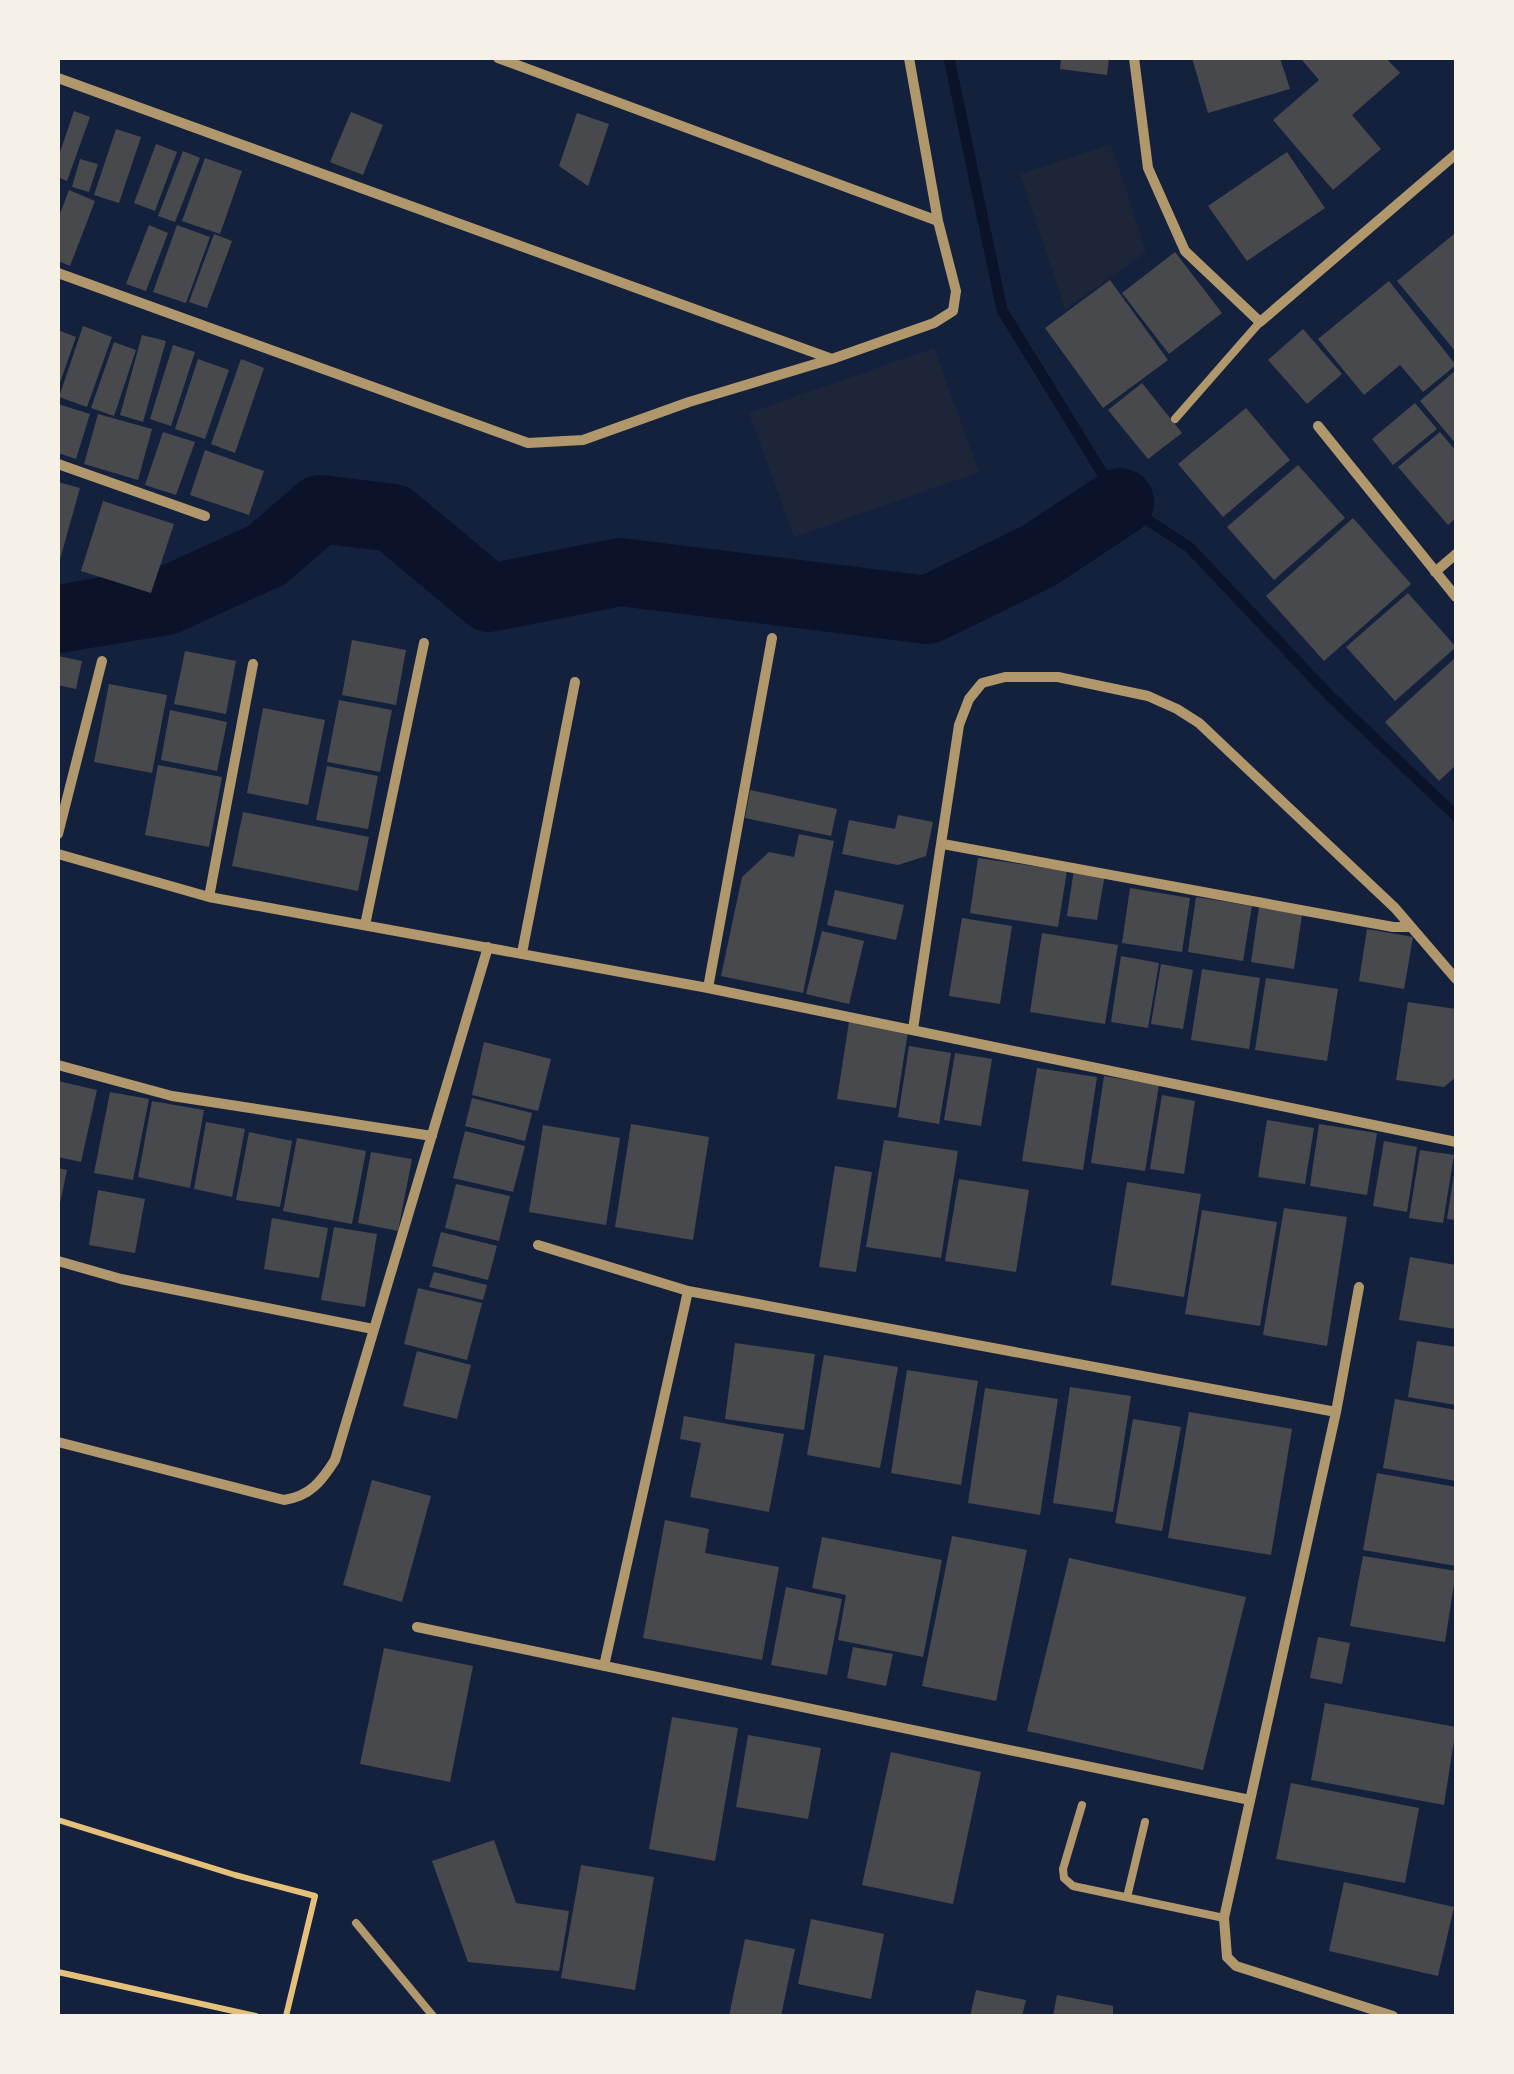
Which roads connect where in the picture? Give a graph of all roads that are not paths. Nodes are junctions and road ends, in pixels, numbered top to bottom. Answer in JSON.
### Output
{"nodes":[{"id":1,"x":498,"y":58,"type":"edge"},
{"id":2,"x":909,"y":58,"type":"edge"},
{"id":3,"x":1134,"y":58,"type":"edge"},
{"id":4,"x":58,"y":78,"type":"edge"},
{"id":5,"x":1456,"y":154,"type":"edge"},
{"id":6,"x":938,"y":221,"type":"junction"},
{"id":7,"x":58,"y":273,"type":"edge"},
{"id":8,"x":1260,"y":322,"type":"junction"},
{"id":9,"x":832,"y":359,"type":"junction"},
{"id":10,"x":1175,"y":419,"type":"dead end"},
{"id":11,"x":1318,"y":426,"type":"dead end"},
{"id":12,"x":58,"y":464,"type":"edge"},
{"id":13,"x":205,"y":516,"type":"dead end"},
{"id":14,"x":1456,"y":554,"type":"edge"},
{"id":15,"x":1434,"y":572,"type":"junction"},
{"id":16,"x":1456,"y":597,"type":"edge"},
{"id":17,"x":772,"y":638,"type":"dead end"},
{"id":18,"x":424,"y":643,"type":"dead end"},
{"id":19,"x":102,"y":661,"type":"dead end"},
{"id":20,"x":253,"y":664,"type":"dead end"},
{"id":21,"x":575,"y":682,"type":"dead end"},
{"id":22,"x":58,"y":834,"type":"edge"},
{"id":23,"x":943,"y":844,"type":"junction"},
{"id":24,"x":58,"y":854,"type":"edge"},
{"id":25,"x":209,"y":897,"type":"junction"},
{"id":26,"x":365,"y":925,"type":"junction"},
{"id":27,"x":1411,"y":927,"type":"junction"},
{"id":28,"x":488,"y":947,"type":"junction"},
{"id":29,"x":522,"y":953,"type":"junction"},
{"id":30,"x":1456,"y":979,"type":"edge"},
{"id":31,"x":708,"y":988,"type":"junction"},
{"id":32,"x":913,"y":1029,"type":"junction"},
{"id":33,"x":58,"y":1065,"type":"edge"},
{"id":34,"x":432,"y":1136,"type":"junction"},
{"id":35,"x":1456,"y":1142,"type":"edge"},
{"id":36,"x":538,"y":1246,"type":"dead end"},
{"id":37,"x":58,"y":1261,"type":"edge"},
{"id":38,"x":1358,"y":1287,"type":"dead end"},
{"id":39,"x":688,"y":1291,"type":"junction"},
{"id":40,"x":373,"y":1328,"type":"junction"},
{"id":41,"x":1336,"y":1412,"type":"junction"},
{"id":42,"x":58,"y":1442,"type":"edge"},
{"id":43,"x":417,"y":1627,"type":"dead end"},
{"id":44,"x":604,"y":1666,"type":"junction"},
{"id":45,"x":1250,"y":1800,"type":"junction"},
{"id":46,"x":1082,"y":1805,"type":"dead end"},
{"id":47,"x":1145,"y":1822,"type":"dead end"},
{"id":48,"x":1127,"y":1898,"type":"junction"},
{"id":49,"x":1224,"y":1918,"type":"junction"},
{"id":50,"x":356,"y":1923,"type":"dead end"},
{"id":51,"x":433,"y":2016,"type":"edge"},
{"id":52,"x":1392,"y":2016,"type":"edge"}],
"edges":[{"from":1,"to":6,"type":"street"},
{"from":2,"to":6,"type":"street"},
{"from":3,"to":8,"type":"street"},
{"from":4,"to":9,"type":"street"},
{"from":5,"to":8,"type":"street"},
{"from":6,"to":9,"type":"street"},
{"from":7,"to":9,"type":"street"},
{"from":8,"to":10,"type":"lane"},
{"from":11,"to":15,"type":"street"},
{"from":12,"to":13,"type":"street"},
{"from":14,"to":15,"type":"street"},
{"from":15,"to":16,"type":"street"},
{"from":17,"to":31,"type":"street"},
{"from":18,"to":26,"type":"street"},
{"from":19,"to":22,"type":"street"},
{"from":20,"to":25,"type":"street"},
{"from":21,"to":29,"type":"street"},
{"from":23,"to":27,"type":"street"},
{"from":23,"to":27,"type":"street"},
{"from":23,"to":32,"type":"street"},
{"from":24,"to":25,"type":"street"},
{"from":25,"to":26,"type":"street"},
{"from":26,"to":28,"type":"street"},
{"from":27,"to":30,"type":"street"},
{"from":28,"to":29,"type":"street"},
{"from":28,"to":34,"type":"street"},
{"from":29,"to":31,"type":"street"},
{"from":31,"to":32,"type":"street"},
{"from":32,"to":35,"type":"street"},
{"from":33,"to":34,"type":"street"},
{"from":34,"to":40,"type":"street"},
{"from":36,"to":39,"type":"street"},
{"from":37,"to":40,"type":"street"},
{"from":38,"to":41,"type":"street"},
{"from":39,"to":41,"type":"street"},
{"from":39,"to":44,"type":"street"},
{"from":40,"to":42,"type":"street"},
{"from":41,"to":45,"type":"street"},
{"from":43,"to":44,"type":"street"},
{"from":44,"to":45,"type":"street"},
{"from":45,"to":49,"type":"street"},
{"from":46,"to":48,"type":"lane"},
{"from":47,"to":48,"type":"lane"},
{"from":48,"to":49,"type":"lane"},
{"from":49,"to":52,"type":"street"},
{"from":50,"to":51,"type":"lane"}]}
